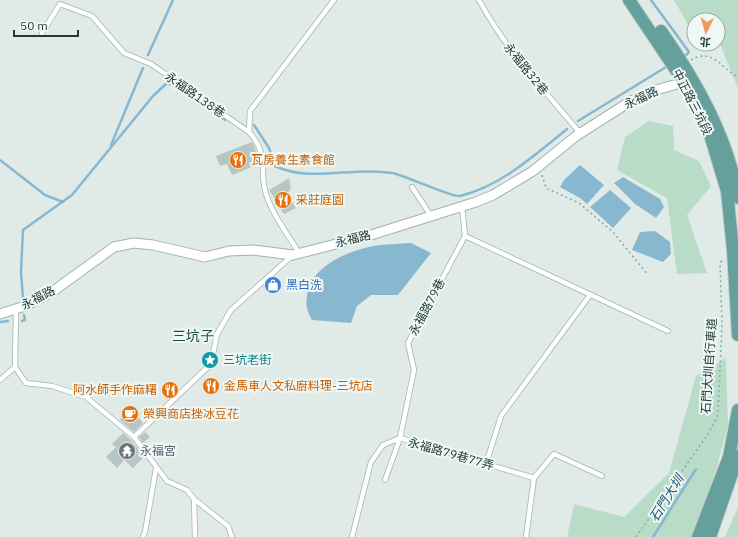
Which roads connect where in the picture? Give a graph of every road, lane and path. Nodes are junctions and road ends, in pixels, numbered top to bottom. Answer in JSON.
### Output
{"nodes":[{"id":1,"x":334,"y":0,"type":"edge"},
{"id":2,"x":479,"y":0,"type":"edge"},
{"id":3,"x":629,"y":0,"type":"edge"},
{"id":4,"x":639,"y":0,"type":"edge"},
{"id":5,"x":42,"y":33,"type":"dead end"},
{"id":6,"x":696,"y":56,"type":"dead end"},
{"id":7,"x":738,"y":77,"type":"edge"},
{"id":8,"x":688,"y":81,"type":"junction"},
{"id":9,"x":249,"y":132,"type":"junction"},
{"id":10,"x":580,"y":133,"type":"junction"},
{"id":11,"x":539,"y":166,"type":"junction"},
{"id":12,"x":412,"y":187,"type":"dead end"},
{"id":13,"x":738,"y":198,"type":"edge"},
{"id":14,"x":462,"y":206,"type":"junction"},
{"id":15,"x":431,"y":216,"type":"junction"},
{"id":16,"x":465,"y":236,"type":"junction"},
{"id":17,"x":733,"y":250,"type":"junction"},
{"id":18,"x":296,"y":254,"type":"junction"},
{"id":19,"x":648,"y":275,"type":"dead end"},
{"id":20,"x":590,"y":295,"type":"junction"},
{"id":21,"x":16,"y":310,"type":"junction"},
{"id":22,"x":0,"y":314,"type":"edge"},
{"id":23,"x":668,"y":331,"type":"dead end"},
{"id":24,"x":738,"y":335,"type":"edge"},
{"id":25,"x":15,"y":367,"type":"junction"},
{"id":26,"x":0,"y":380,"type":"edge"},
{"id":27,"x":738,"y":410,"type":"edge"},
{"id":28,"x":134,"y":437,"type":"junction"},
{"id":29,"x":400,"y":438,"type":"junction"},
{"id":30,"x":738,"y":456,"type":"edge"},
{"id":31,"x":486,"y":464,"type":"junction"},
{"id":32,"x":156,"y":468,"type":"junction"},
{"id":33,"x":602,"y":476,"type":"dead end"},
{"id":34,"x":534,"y":478,"type":"junction"},
{"id":35,"x":385,"y":480,"type":"dead end"},
{"id":36,"x":194,"y":500,"type":"junction"},
{"id":37,"x":143,"y":537,"type":"edge"},
{"id":38,"x":195,"y":537,"type":"edge"},
{"id":39,"x":232,"y":537,"type":"edge"},
{"id":40,"x":352,"y":537,"type":"edge"},
{"id":41,"x":526,"y":537,"type":"edge"},
{"id":42,"x":636,"y":537,"type":"edge"},
{"id":43,"x":698,"y":537,"type":"edge"},
{"id":44,"x":710,"y":537,"type":"edge"}],
"edges":[{"from":1,"to":9,"type":"lane"},
{"from":2,"to":10,"type":"lane","name":"永福路32巷"},
{"from":3,"to":8,"type":"main road","name":"中正路三坑段"},
{"from":4,"to":8,"type":"main road","name":"中正路三坑段"},
{"from":5,"to":9,"type":"lane","name":"永福路138巷"},
{"from":6,"to":7,"type":"path"},
{"from":8,"to":10,"type":"street","name":"永福路"},
{"from":8,"to":13,"type":"main road","name":"中正路三坑段"},
{"from":8,"to":17,"type":"main road","name":"中正路三坑段"},
{"from":9,"to":18,"type":"lane","name":"永福路138巷"},
{"from":10,"to":11,"type":"street","name":"永福路"},
{"from":11,"to":14,"type":"street","name":"永福路"},
{"from":11,"to":19,"type":"path"},
{"from":12,"to":15,"type":"lane"},
{"from":14,"to":15,"type":"street","name":"永福路"},
{"from":14,"to":16,"type":"lane"},
{"from":15,"to":18,"type":"street","name":"永福路"},
{"from":16,"to":20,"type":"lane"},
{"from":16,"to":29,"type":"lane","name":"永福路79巷"},
{"from":17,"to":24,"type":"main road","name":"中正路三坑段"},
{"from":17,"to":42,"type":"path","name":"石門大圳自行車道"},
{"from":18,"to":21,"type":"street","name":"永福路"},
{"from":18,"to":28,"type":"lane"},
{"from":20,"to":23,"type":"lane"},
{"from":20,"to":31,"type":"lane"},
{"from":21,"to":22,"type":"street","name":"永福路"},
{"from":21,"to":25,"type":"lane"},
{"from":25,"to":26,"type":"lane"},
{"from":25,"to":28,"type":"lane"},
{"from":27,"to":43,"type":"main road"},
{"from":28,"to":32,"type":"lane"},
{"from":29,"to":31,"type":"lane","name":"永福路79巷77弄"},
{"from":29,"to":35,"type":"lane","name":"永福路79巷"},
{"from":29,"to":40,"type":"lane","name":"永福路79巷77弄"},
{"from":30,"to":44,"type":"main road"},
{"from":31,"to":34,"type":"lane","name":"永福路79巷77弄"},
{"from":32,"to":36,"type":"lane"},
{"from":32,"to":37,"type":"lane"},
{"from":33,"to":34,"type":"lane"},
{"from":34,"to":41,"type":"lane"},
{"from":36,"to":38,"type":"lane"},
{"from":36,"to":39,"type":"lane"}]}
